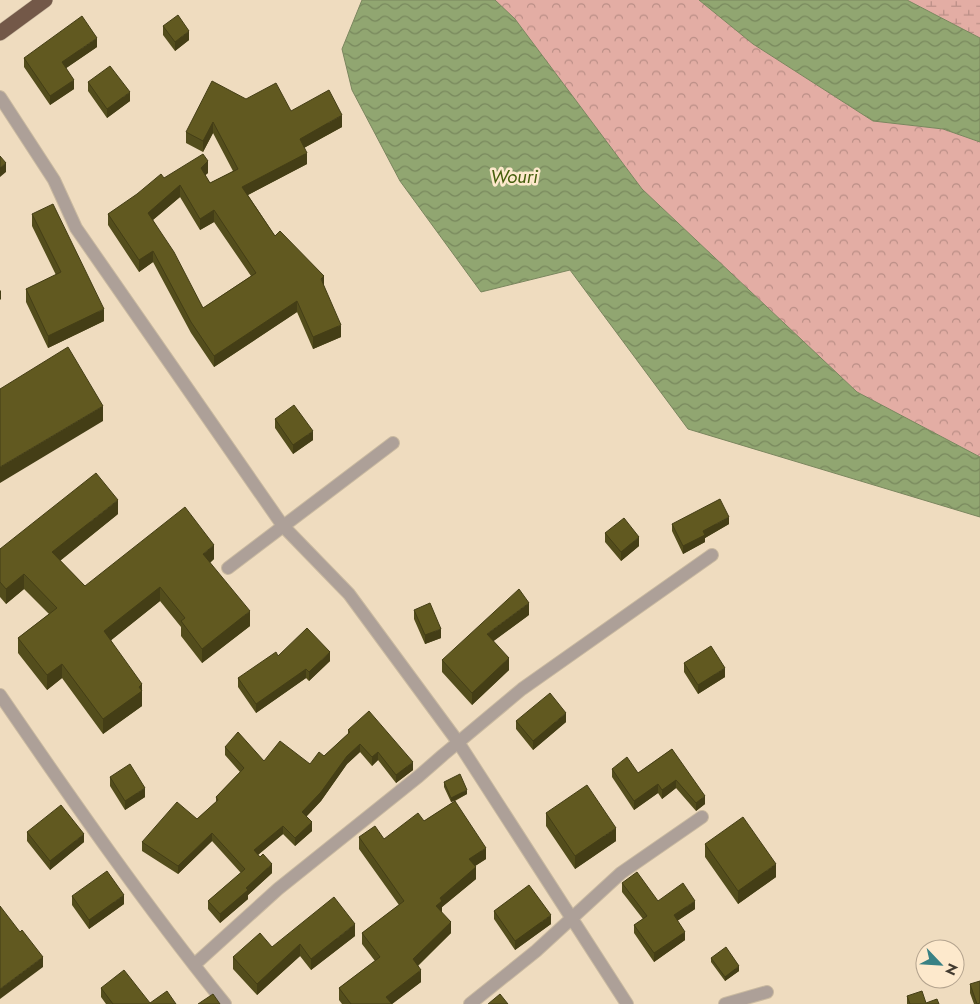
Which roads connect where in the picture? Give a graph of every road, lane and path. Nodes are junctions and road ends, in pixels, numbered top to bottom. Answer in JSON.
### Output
{"nodes":[{"id":1,"x":44,"y":0,"type":"edge"},
{"id":2,"x":0,"y":33,"type":"edge"},
{"id":3,"x":0,"y":97,"type":"edge"},
{"id":4,"x":393,"y":443,"type":"dead end"},
{"id":5,"x":283,"y":526,"type":"junction"},
{"id":6,"x":712,"y":555,"type":"dead end"},
{"id":7,"x":228,"y":568,"type":"dead end"},
{"id":8,"x":0,"y":695,"type":"edge"},
{"id":9,"x":458,"y":742,"type":"junction"},
{"id":10,"x":702,"y":817,"type":"dead end"},
{"id":11,"x":571,"y":920,"type":"junction"},
{"id":12,"x":194,"y":965,"type":"junction"},
{"id":13,"x":767,"y":992,"type":"dead end"},
{"id":14,"x":225,"y":1004,"type":"edge"},
{"id":15,"x":470,"y":1004,"type":"edge"},
{"id":16,"x":627,"y":1004,"type":"edge"},
{"id":17,"x":725,"y":1004,"type":"edge"}],
"edges":[{"from":1,"to":2,"type":"highway"},
{"from":3,"to":5,"type":"street"},
{"from":4,"to":5,"type":"street"},
{"from":5,"to":7,"type":"street"},
{"from":5,"to":9,"type":"street"},
{"from":6,"to":9,"type":"street"},
{"from":8,"to":12,"type":"street"},
{"from":9,"to":11,"type":"street"},
{"from":9,"to":12,"type":"street"},
{"from":10,"to":11,"type":"street"},
{"from":11,"to":15,"type":"street"},
{"from":11,"to":16,"type":"street"},
{"from":12,"to":14,"type":"street"},
{"from":13,"to":17,"type":"street"}]}
